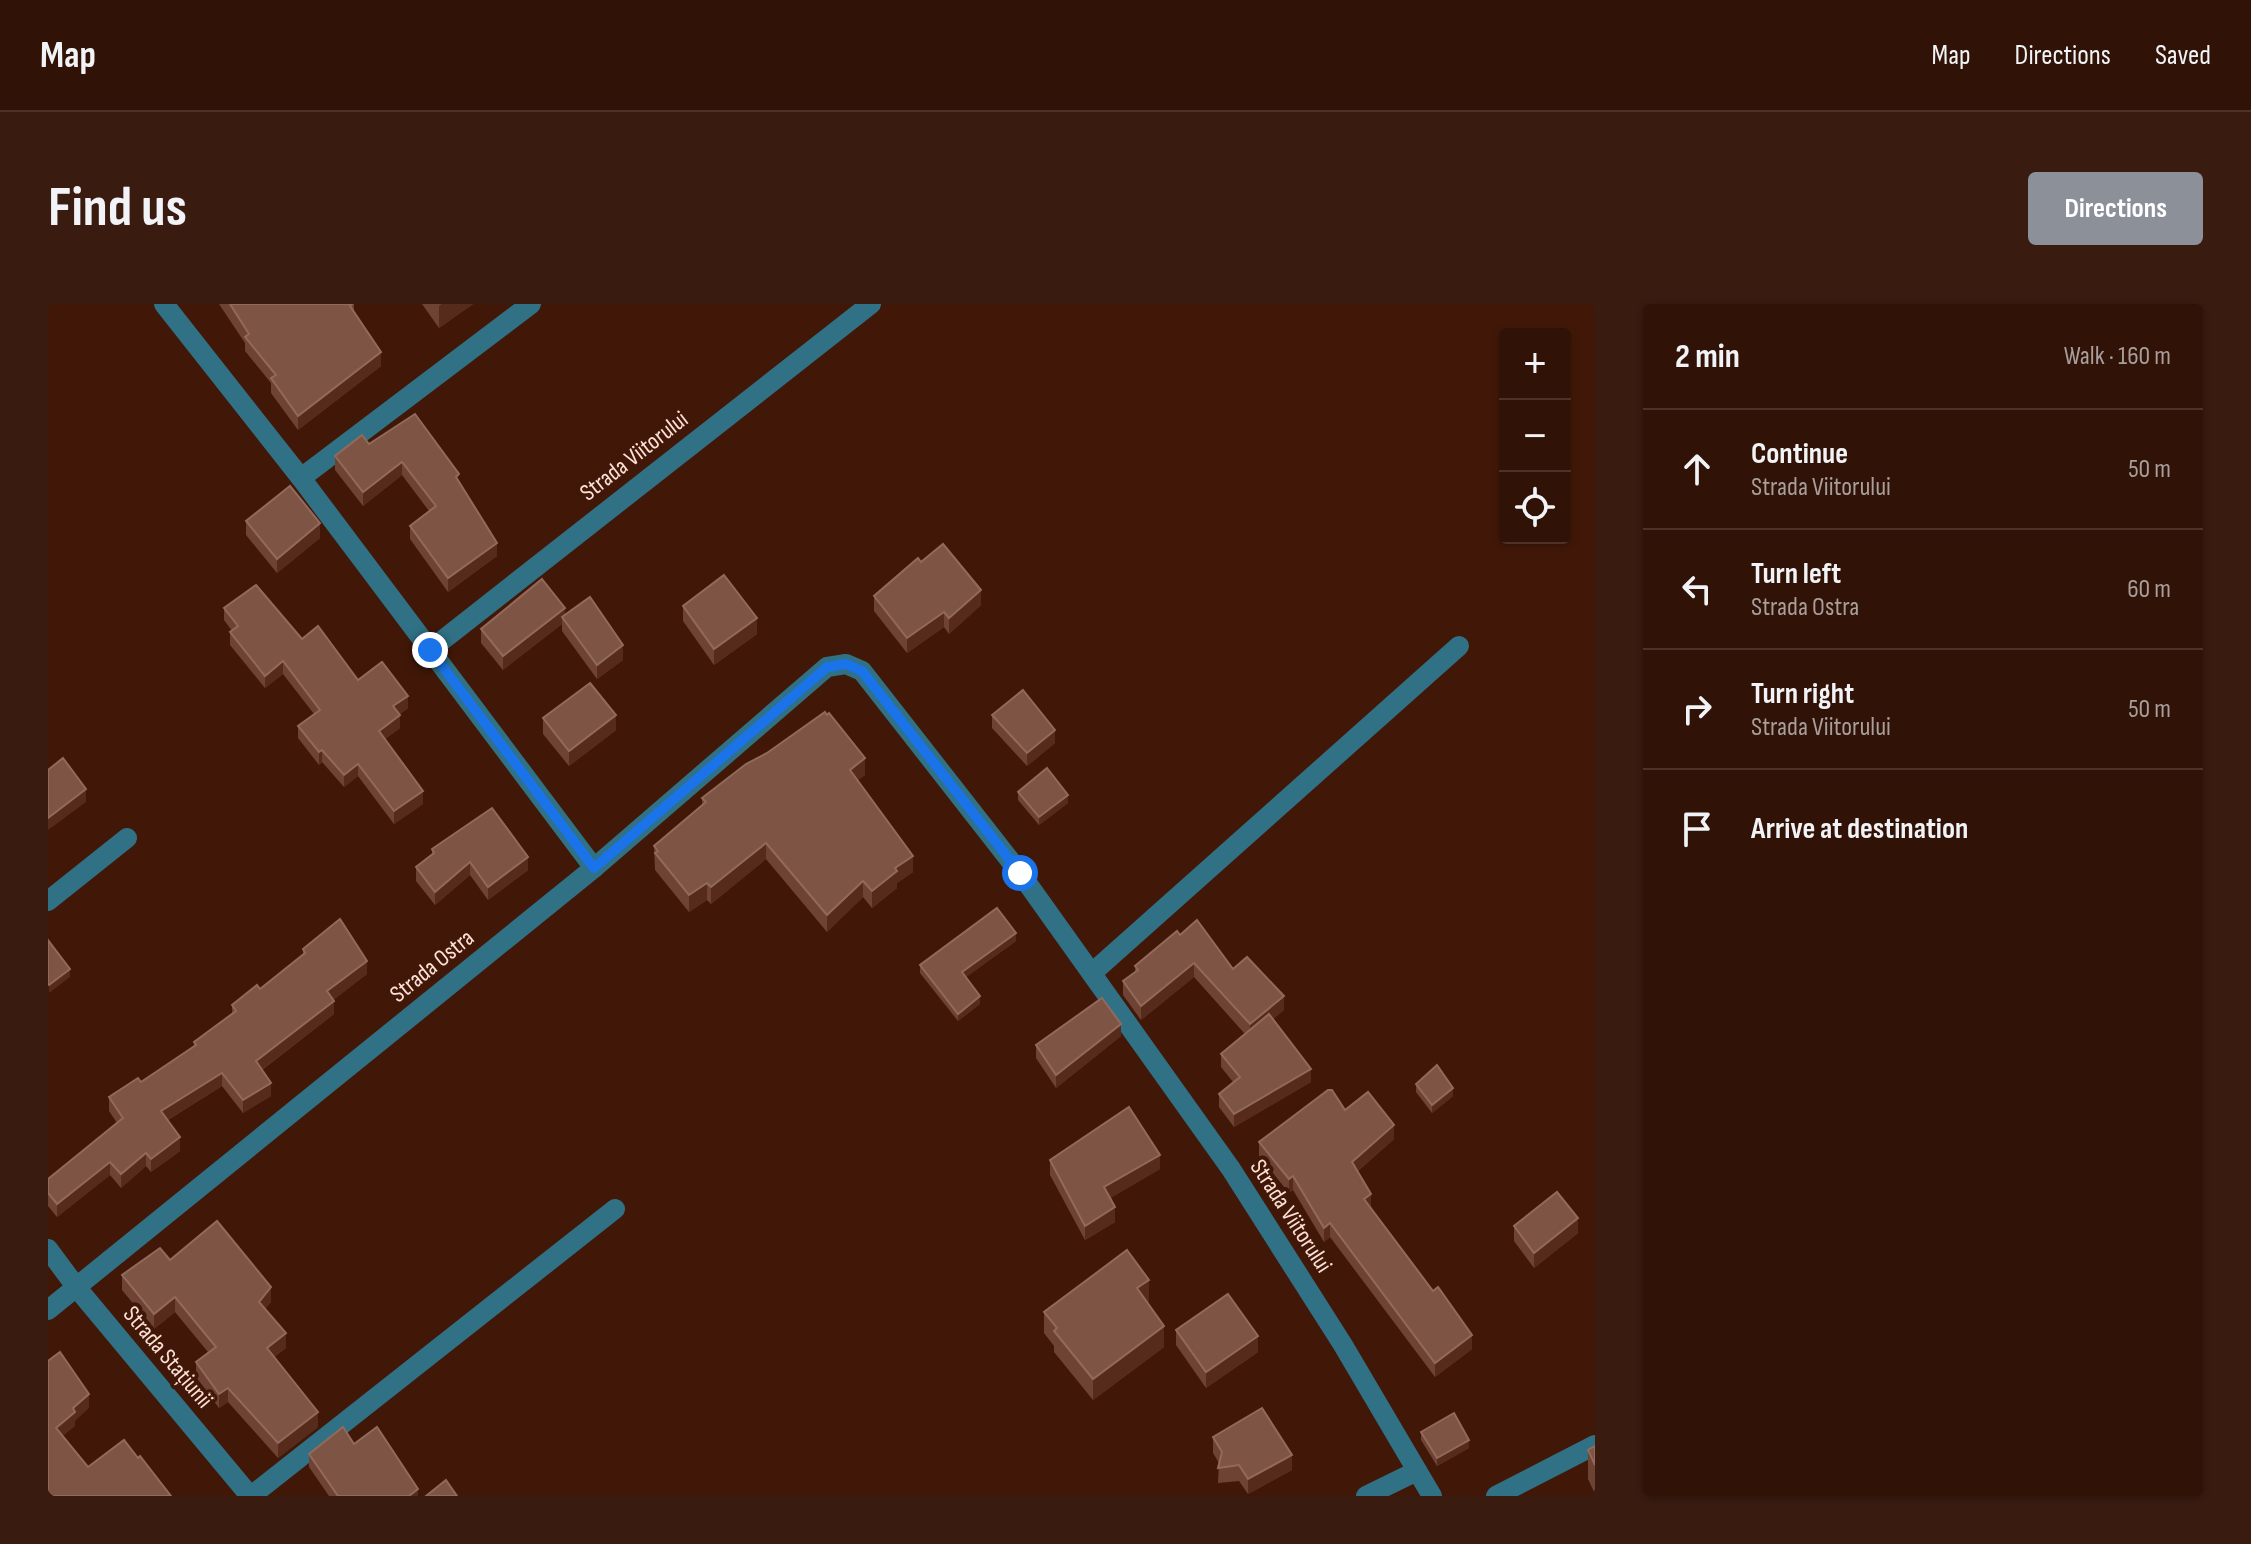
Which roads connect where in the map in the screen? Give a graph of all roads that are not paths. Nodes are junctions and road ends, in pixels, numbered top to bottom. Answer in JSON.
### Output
{"nodes":[{"id":1,"x":164,"y":304,"type":"edge"},
{"id":2,"x":531,"y":304,"type":"edge"},
{"id":3,"x":871,"y":304,"type":"edge"},
{"id":4,"x":301,"y":478,"type":"junction"},
{"id":5,"x":1459,"y":646,"type":"dead end"},
{"id":6,"x":430,"y":650,"type":"junction"},
{"id":7,"x":846,"y":664,"type":"joint"},
{"id":8,"x":127,"y":838,"type":"dead end"},
{"id":9,"x":594,"y":868,"type":"junction"},
{"id":10,"x":48,"y":901,"type":"edge"},
{"id":11,"x":1092,"y":973,"type":"junction"},
{"id":12,"x":615,"y":1209,"type":"dead end"},
{"id":13,"x":48,"y":1249,"type":"edge"},
{"id":14,"x":77,"y":1288,"type":"junction"},
{"id":15,"x":48,"y":1310,"type":"edge"},
{"id":16,"x":1595,"y":1445,"type":"edge"},
{"id":17,"x":1417,"y":1471,"type":"junction"},
{"id":18,"x":251,"y":1496,"type":"edge"},
{"id":19,"x":1366,"y":1496,"type":"edge"},
{"id":20,"x":1432,"y":1496,"type":"edge"},
{"id":21,"x":1496,"y":1496,"type":"edge"}],
"edges":[{"from":1,"to":4,"type":"street"},
{"from":2,"to":4,"type":"street"},
{"from":3,"to":6,"type":"street","name":"Strada Viitorului"},
{"from":4,"to":6,"type":"street"},
{"from":5,"to":11,"type":"street"},
{"from":6,"to":9,"type":"street"},
{"from":7,"to":9,"type":"street","name":"Strada Ostra"},
{"from":7,"to":11,"type":"street","name":"Strada Viitorului"},
{"from":8,"to":10,"type":"street"},
{"from":9,"to":14,"type":"street","name":"Strada Ostra"},
{"from":11,"to":17,"type":"street","name":"Strada Viitorului"},
{"from":12,"to":18,"type":"street"},
{"from":13,"to":14,"type":"street","name":"Strada Stațiunii"},
{"from":14,"to":15,"type":"street","name":"Strada Ostra"},
{"from":14,"to":18,"type":"street","name":"Strada Stațiunii"},
{"from":16,"to":21,"type":"street"},
{"from":17,"to":19,"type":"street"},
{"from":17,"to":20,"type":"street","name":"Strada Viitorului"}]}
